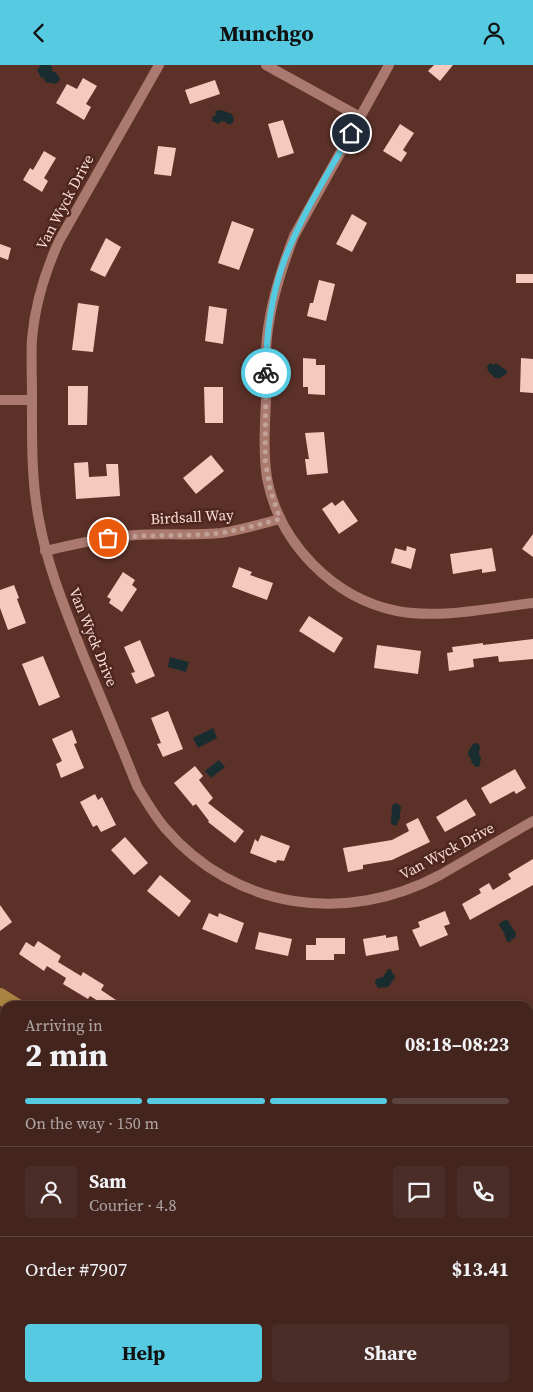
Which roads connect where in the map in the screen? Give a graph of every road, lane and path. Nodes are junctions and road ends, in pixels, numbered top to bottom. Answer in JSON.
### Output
{"nodes":[{"id":1,"x":159,"y":65,"type":"edge"},
{"id":2,"x":266,"y":65,"type":"edge"},
{"id":3,"x":389,"y":65,"type":"edge"},
{"id":4,"x":360,"y":117,"type":"junction"},
{"id":5,"x":0,"y":400,"type":"edge"},
{"id":6,"x":32,"y":400,"type":"junction"},
{"id":7,"x":280,"y":519,"type":"junction"},
{"id":8,"x":45,"y":551,"type":"junction"},
{"id":9,"x":533,"y":603,"type":"edge"},
{"id":10,"x":533,"y":821,"type":"edge"}],
"edges":[{"from":1,"to":6,"type":"street","name":"Van Wyck Drive"},
{"from":2,"to":4,"type":"street"},
{"from":3,"to":4,"type":"street"},
{"from":4,"to":7,"type":"street"},
{"from":5,"to":6,"type":"street"},
{"from":6,"to":8,"type":"street","name":"Van Wyck Drive"},
{"from":7,"to":8,"type":"street","name":"Birdsall Way"},
{"from":7,"to":9,"type":"street"},
{"from":8,"to":10,"type":"street","name":"Van Wyck Drive"}]}
